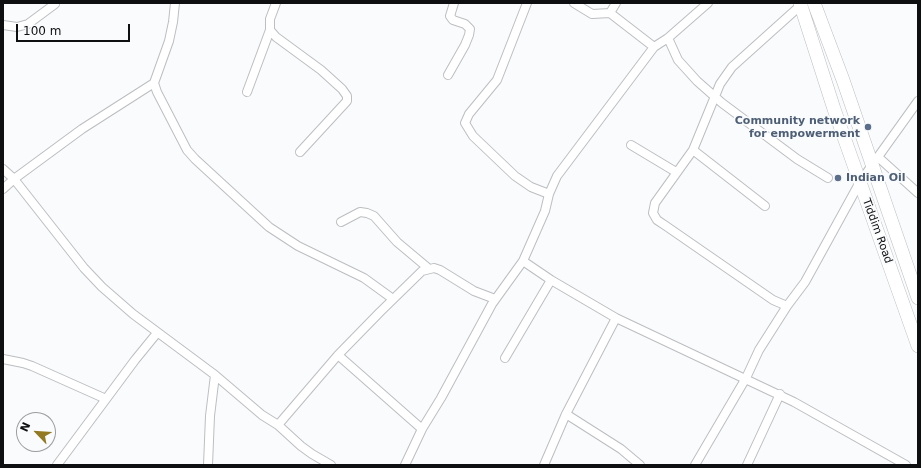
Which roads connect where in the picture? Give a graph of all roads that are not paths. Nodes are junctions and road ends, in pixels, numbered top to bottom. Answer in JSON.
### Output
{"nodes":[{"id":1,"x":175,"y":3,"type":"edge"},
{"id":2,"x":276,"y":3,"type":"edge"},
{"id":3,"x":454,"y":3,"type":"edge"},
{"id":4,"x":527,"y":3,"type":"edge"},
{"id":5,"x":574,"y":3,"type":"edge"},
{"id":6,"x":616,"y":3,"type":"edge"},
{"id":7,"x":708,"y":3,"type":"edge"},
{"id":8,"x":814,"y":3,"type":"edge"},
{"id":9,"x":55,"y":4,"type":"edge"},
{"id":10,"x":800,"y":4,"type":"edge"},
{"id":11,"x":610,"y":12,"type":"junction"},
{"id":12,"x":3,"y":25,"type":"edge"},
{"id":13,"x":270,"y":30,"type":"junction"},
{"id":14,"x":668,"y":38,"type":"junction"},
{"id":15,"x":654,"y":46,"type":"junction"},
{"id":16,"x":448,"y":75,"type":"dead end"},
{"id":17,"x":154,"y":83,"type":"junction"},
{"id":18,"x":246,"y":92,"type":"dead end"},
{"id":19,"x":714,"y":96,"type":"junction"},
{"id":20,"x":918,"y":101,"type":"edge"},
{"id":21,"x":631,"y":145,"type":"dead end"},
{"id":22,"x":693,"y":150,"type":"junction"},
{"id":23,"x":300,"y":152,"type":"dead end"},
{"id":24,"x":875,"y":161,"type":"junction"},
{"id":25,"x":3,"y":169,"type":"edge"},
{"id":26,"x":676,"y":172,"type":"junction"},
{"id":27,"x":828,"y":178,"type":"dead end"},
{"id":28,"x":14,"y":179,"type":"junction"},
{"id":29,"x":860,"y":182,"type":"junction"},
{"id":30,"x":3,"y":189,"type":"edge"},
{"id":31,"x":918,"y":193,"type":"edge"},
{"id":32,"x":549,"y":194,"type":"junction"},
{"id":33,"x":765,"y":206,"type":"dead end"},
{"id":34,"x":341,"y":222,"type":"dead end"},
{"id":35,"x":523,"y":261,"type":"junction"},
{"id":36,"x":428,"y":268,"type":"junction"},
{"id":37,"x":551,"y":280,"type":"junction"},
{"id":38,"x":393,"y":298,"type":"junction"},
{"id":39,"x":918,"y":298,"type":"edge"},
{"id":40,"x":495,"y":299,"type":"junction"},
{"id":41,"x":786,"y":306,"type":"junction"},
{"id":42,"x":616,"y":318,"type":"junction"},
{"id":43,"x":157,"y":333,"type":"junction"},
{"id":44,"x":918,"y":346,"type":"edge"},
{"id":45,"x":338,"y":355,"type":"junction"},
{"id":46,"x":505,"y":358,"type":"dead end"},
{"id":47,"x":3,"y":359,"type":"edge"},
{"id":48,"x":215,"y":375,"type":"junction"},
{"id":49,"x":746,"y":378,"type":"junction"},
{"id":50,"x":780,"y":394,"type":"junction"},
{"id":51,"x":106,"y":399,"type":"junction"},
{"id":52,"x":566,"y":414,"type":"junction"},
{"id":53,"x":278,"y":425,"type":"junction"},
{"id":54,"x":422,"y":429,"type":"junction"},
{"id":55,"x":59,"y":464,"type":"edge"},
{"id":56,"x":208,"y":465,"type":"edge"},
{"id":57,"x":331,"y":465,"type":"edge"},
{"id":58,"x":405,"y":465,"type":"edge"},
{"id":59,"x":544,"y":465,"type":"edge"},
{"id":60,"x":640,"y":465,"type":"edge"},
{"id":61,"x":695,"y":465,"type":"edge"},
{"id":62,"x":747,"y":465,"type":"edge"},
{"id":63,"x":906,"y":465,"type":"edge"}],
"edges":[{"from":1,"to":17,"type":"street"},
{"from":2,"to":13,"type":"street"},
{"from":3,"to":16,"type":"street"},
{"from":4,"to":32,"type":"street"},
{"from":5,"to":11,"type":"street"},
{"from":6,"to":11,"type":"street"},
{"from":7,"to":14,"type":"street"},
{"from":8,"to":24,"type":"highway","name":"Tiddim Road"},
{"from":9,"to":12,"type":"street"},
{"from":10,"to":19,"type":"street"},
{"from":10,"to":29,"type":"highway","name":"Tiddim Road"},
{"from":11,"to":15,"type":"street"},
{"from":13,"to":18,"type":"street"},
{"from":13,"to":23,"type":"street"},
{"from":14,"to":15,"type":"street"},
{"from":14,"to":19,"type":"street"},
{"from":15,"to":32,"type":"street"},
{"from":17,"to":28,"type":"street"},
{"from":17,"to":38,"type":"street"},
{"from":19,"to":22,"type":"street"},
{"from":19,"to":27,"type":"street"},
{"from":20,"to":24,"type":"street"},
{"from":21,"to":26,"type":"street"},
{"from":22,"to":26,"type":"street"},
{"from":22,"to":33,"type":"street"},
{"from":24,"to":29,"type":"street"},
{"from":24,"to":31,"type":"street"},
{"from":24,"to":39,"type":"highway","name":"Tiddim Road"},
{"from":25,"to":28,"type":"street"},
{"from":26,"to":41,"type":"street"},
{"from":28,"to":30,"type":"street"},
{"from":28,"to":43,"type":"street"},
{"from":29,"to":41,"type":"street"},
{"from":29,"to":44,"type":"highway","name":"Tiddim Road"},
{"from":32,"to":35,"type":"street"},
{"from":34,"to":36,"type":"street"},
{"from":35,"to":37,"type":"street"},
{"from":35,"to":40,"type":"street"},
{"from":36,"to":38,"type":"street"},
{"from":36,"to":40,"type":"street"},
{"from":37,"to":42,"type":"street"},
{"from":37,"to":46,"type":"street"},
{"from":38,"to":45,"type":"street"},
{"from":40,"to":54,"type":"street"},
{"from":41,"to":49,"type":"street"},
{"from":42,"to":49,"type":"street"},
{"from":42,"to":52,"type":"street"},
{"from":43,"to":48,"type":"street"},
{"from":43,"to":51,"type":"street"},
{"from":45,"to":53,"type":"street"},
{"from":45,"to":54,"type":"street"},
{"from":47,"to":51,"type":"street"},
{"from":48,"to":53,"type":"street"},
{"from":48,"to":56,"type":"street"},
{"from":49,"to":50,"type":"street"},
{"from":49,"to":61,"type":"street"},
{"from":50,"to":62,"type":"street"},
{"from":50,"to":63,"type":"street"},
{"from":51,"to":55,"type":"street"},
{"from":52,"to":59,"type":"street"},
{"from":52,"to":60,"type":"street"},
{"from":53,"to":57,"type":"street"},
{"from":54,"to":58,"type":"street"}]}
